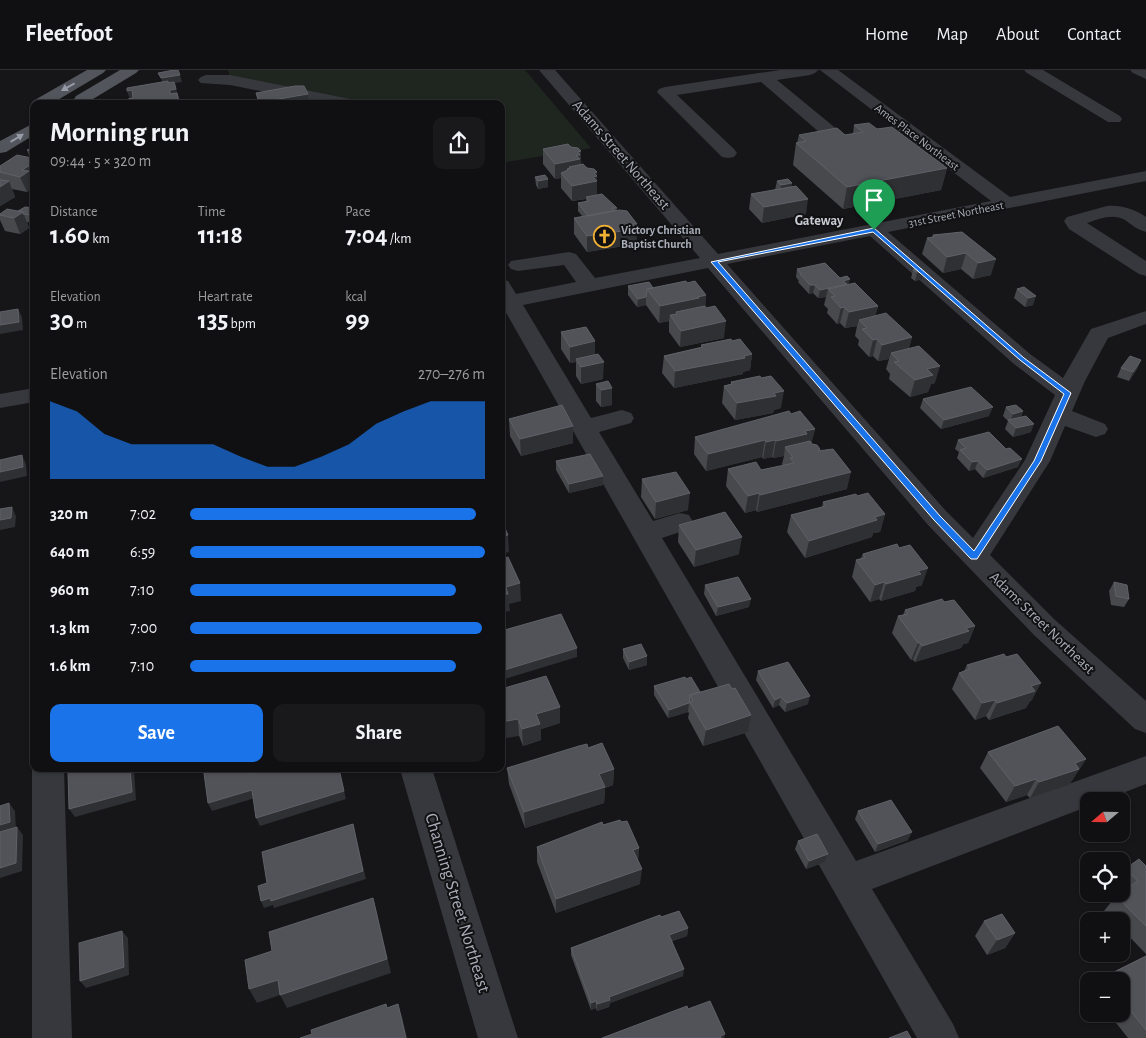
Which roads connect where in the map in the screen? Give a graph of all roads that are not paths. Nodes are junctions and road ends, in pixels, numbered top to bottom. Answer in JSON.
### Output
{"nodes":[{"id":1,"x":98,"y":70,"type":"edge"},
{"id":2,"x":131,"y":70,"type":"edge"},
{"id":3,"x":547,"y":70,"type":"edge"},
{"id":4,"x":810,"y":70,"type":"edge"},
{"id":5,"x":828,"y":70,"type":"edge"},
{"id":6,"x":1032,"y":70,"type":"edge"},
{"id":7,"x":1138,"y":70,"type":"edge"},
{"id":8,"x":1146,"y":74,"type":"edge"},
{"id":9,"x":205,"y":75,"type":"edge"},
{"id":10,"x":764,"y":77,"type":"junction"},
{"id":11,"x":211,"y":96,"type":"dead end"},
{"id":12,"x":44,"y":100,"type":"edge"},
{"id":13,"x":81,"y":100,"type":"edge"},
{"id":14,"x":330,"y":100,"type":"edge"},
{"id":15,"x":1114,"y":119,"type":"dead end"},
{"id":16,"x":30,"y":130,"type":"edge"},
{"id":17,"x":909,"y":130,"type":"junction"},
{"id":18,"x":0,"y":148,"type":"edge"},
{"id":19,"x":728,"y":153,"type":"dead end"},
{"id":20,"x":1146,"y":176,"type":"edge"},
{"id":21,"x":1069,"y":191,"type":"junction"},
{"id":22,"x":1006,"y":204,"type":"junction"},
{"id":23,"x":1102,"y":213,"type":"junction"},
{"id":24,"x":1146,"y":226,"type":"edge"},
{"id":25,"x":874,"y":230,"type":"junction"},
{"id":26,"x":714,"y":262,"type":"junction"},
{"id":27,"x":1146,"y":270,"type":"edge"},
{"id":28,"x":590,"y":286,"type":"junction"},
{"id":29,"x":508,"y":289,"type":"edge"},
{"id":30,"x":1146,"y":317,"type":"edge"},
{"id":31,"x":30,"y":396,"type":"edge"},
{"id":32,"x":0,"y":401,"type":"edge"},
{"id":33,"x":1063,"y":403,"type":"junction"},
{"id":34,"x":622,"y":418,"type":"dead end"},
{"id":35,"x":584,"y":428,"type":"junction"},
{"id":36,"x":1096,"y":430,"type":"dead end"},
{"id":37,"x":680,"y":522,"type":"dead end"},
{"id":38,"x":646,"y":533,"type":"junction"},
{"id":39,"x":974,"y":557,"type":"junction"},
{"id":40,"x":1146,"y":720,"type":"edge"},
{"id":41,"x":1146,"y":770,"type":"edge"},
{"id":42,"x":48,"y":772,"type":"edge"},
{"id":43,"x":417,"y":772,"type":"edge"},
{"id":44,"x":848,"y":881,"type":"junction"},
{"id":45,"x":52,"y":1038,"type":"edge"},
{"id":46,"x":498,"y":1038,"type":"edge"},
{"id":47,"x":939,"y":1038,"type":"edge"}],
"edges":[{"from":1,"to":12,"type":"main road","one_way":true},
{"from":2,"to":13,"type":"main road"},
{"from":3,"to":26,"type":"street","name":"Adams Street Northeast"},
{"from":4,"to":10,"type":"street"},
{"from":5,"to":17,"type":"street","name":"Ames Place Northeast"},
{"from":6,"to":15,"type":"street"},
{"from":7,"to":8,"type":"street"},
{"from":9,"to":11,"type":"street"},
{"from":9,"to":14,"type":"street"},
{"from":10,"to":17,"type":"street"},
{"from":10,"to":19,"type":"street"},
{"from":18,"to":16,"type":"main road","one_way":true},
{"from":17,"to":22,"type":"street","name":"Ames Place Northeast"},
{"from":20,"to":21,"type":"street","name":"31st Street Northeast"},
{"from":21,"to":22,"type":"street","name":"31st Street Northeast"},
{"from":21,"to":23,"type":"street"},
{"from":22,"to":25,"type":"street","name":"31st Street Northeast"},
{"from":23,"to":24,"type":"street"},
{"from":23,"to":27,"type":"street"},
{"from":25,"to":26,"type":"street","name":"31st Street Northeast"},
{"from":25,"to":33,"type":"street"},
{"from":26,"to":28,"type":"street","name":"31st Street Northeast"},
{"from":26,"to":39,"type":"street","name":"Adams Street Northeast"},
{"from":28,"to":29,"type":"street","name":"31st Street Northeast"},
{"from":28,"to":29,"type":"street"},
{"from":29,"to":35,"type":"street"},
{"from":30,"to":33,"type":"street"},
{"from":31,"to":32,"type":"street"},
{"from":33,"to":36,"type":"street"},
{"from":33,"to":39,"type":"street"},
{"from":34,"to":35,"type":"street"},
{"from":35,"to":38,"type":"street"},
{"from":37,"to":38,"type":"street"},
{"from":38,"to":44,"type":"street"},
{"from":39,"to":40,"type":"street","name":"Adams Street Northeast"},
{"from":41,"to":44,"type":"street"},
{"from":42,"to":45,"type":"street"},
{"from":43,"to":46,"type":"street","name":"Channing Street Northeast"},
{"from":44,"to":47,"type":"street"}]}
